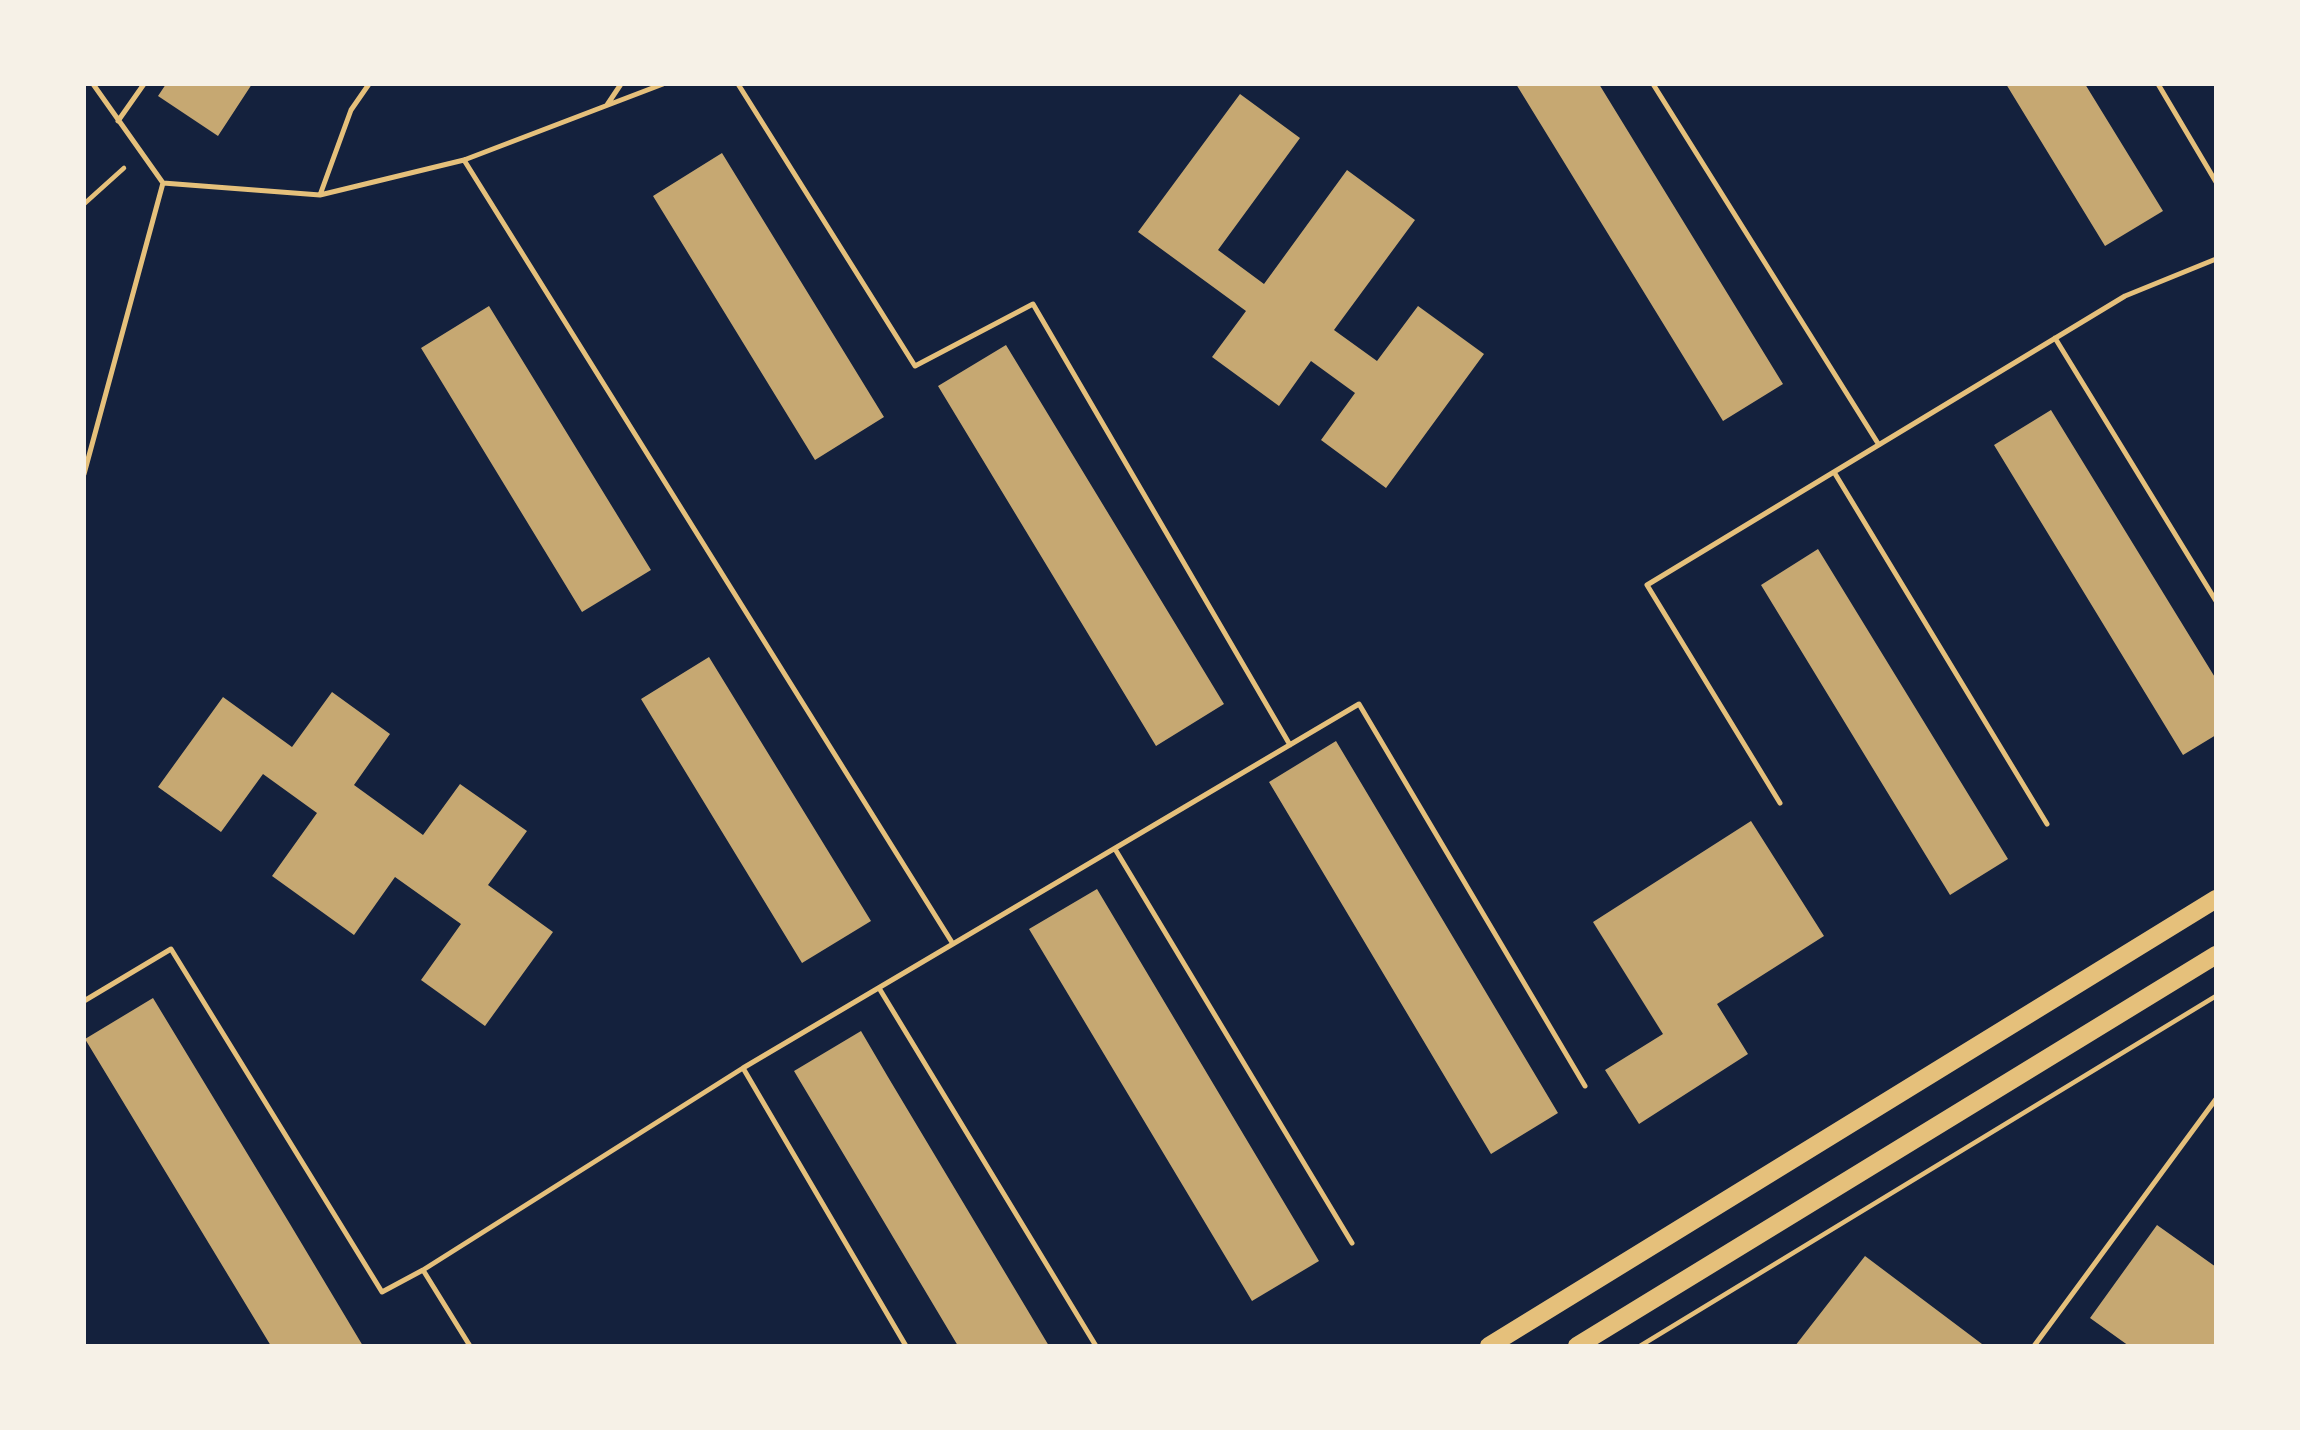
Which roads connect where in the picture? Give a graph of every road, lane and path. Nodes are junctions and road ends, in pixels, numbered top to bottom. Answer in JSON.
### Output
{"nodes":[{"id":1,"x":93,"y":84,"type":"edge"},
{"id":2,"x":144,"y":84,"type":"edge"},
{"id":3,"x":369,"y":84,"type":"edge"},
{"id":4,"x":621,"y":84,"type":"edge"},
{"id":5,"x":663,"y":84,"type":"edge"},
{"id":6,"x":738,"y":84,"type":"edge"},
{"id":7,"x":1653,"y":84,"type":"edge"},
{"id":8,"x":2158,"y":84,"type":"edge"},
{"id":9,"x":606,"y":106,"type":"junction"},
{"id":10,"x":118,"y":121,"type":"junction"},
{"id":11,"x":141,"y":153,"type":"junction"},
{"id":12,"x":464,"y":160,"type":"junction"},
{"id":13,"x":2216,"y":182,"type":"edge"},
{"id":14,"x":163,"y":183,"type":"junction"},
{"id":15,"x":320,"y":195,"type":"junction"},
{"id":16,"x":84,"y":204,"type":"edge"},
{"id":17,"x":2216,"y":259,"type":"edge"},
{"id":18,"x":2055,"y":338,"type":"junction"},
{"id":19,"x":1879,"y":445,"type":"junction"},
{"id":20,"x":1834,"y":472,"type":"junction"},
{"id":21,"x":84,"y":474,"type":"edge"},
{"id":22,"x":2216,"y":601,"type":"edge"},
{"id":23,"x":1290,"y":745,"type":"junction"},
{"id":24,"x":1780,"y":803,"type":"dead end"},
{"id":25,"x":2047,"y":824,"type":"dead end"},
{"id":26,"x":1115,"y":849,"type":"junction"},
{"id":27,"x":2216,"y":899,"type":"edge"},
{"id":28,"x":953,"y":944,"type":"junction"},
{"id":29,"x":2214,"y":957,"type":"edge"},
{"id":30,"x":879,"y":988,"type":"junction"},
{"id":31,"x":2216,"y":996,"type":"edge"},
{"id":32,"x":84,"y":1001,"type":"edge"},
{"id":33,"x":743,"y":1068,"type":"junction"},
{"id":34,"x":1585,"y":1086,"type":"dead end"},
{"id":35,"x":2216,"y":1099,"type":"edge"},
{"id":36,"x":1352,"y":1243,"type":"dead end"},
{"id":37,"x":423,"y":1270,"type":"junction"},
{"id":38,"x":470,"y":1346,"type":"edge"},
{"id":39,"x":906,"y":1346,"type":"edge"},
{"id":40,"x":1096,"y":1346,"type":"edge"},
{"id":41,"x":1489,"y":1346,"type":"edge"},
{"id":42,"x":1577,"y":1346,"type":"edge"},
{"id":43,"x":1640,"y":1346,"type":"edge"},
{"id":44,"x":2034,"y":1346,"type":"edge"}],
"edges":[{"from":1,"to":10,"type":"lane"},
{"from":2,"to":10,"type":"lane"},
{"from":3,"to":15,"type":"lane"},
{"from":4,"to":9,"type":"lane"},
{"from":5,"to":9,"type":"lane"},
{"from":6,"to":23,"type":"lane"},
{"from":7,"to":19,"type":"lane"},
{"from":8,"to":13,"type":"lane"},
{"from":9,"to":12,"type":"lane"},
{"from":10,"to":11,"type":"lane"},
{"from":11,"to":14,"type":"lane"},
{"from":11,"to":16,"type":"path"},
{"from":12,"to":15,"type":"lane"},
{"from":12,"to":28,"type":"lane"},
{"from":14,"to":15,"type":"lane"},
{"from":14,"to":21,"type":"lane"},
{"from":17,"to":18,"type":"lane"},
{"from":18,"to":19,"type":"lane"},
{"from":18,"to":22,"type":"lane"},
{"from":19,"to":20,"type":"lane"},
{"from":20,"to":24,"type":"lane"},
{"from":20,"to":25,"type":"lane"},
{"from":23,"to":26,"type":"lane"},
{"from":23,"to":34,"type":"lane"},
{"from":26,"to":28,"type":"lane"},
{"from":26,"to":36,"type":"lane"},
{"from":27,"to":41,"type":"main road"},
{"from":28,"to":30,"type":"lane"},
{"from":29,"to":42,"type":"main road"},
{"from":30,"to":33,"type":"lane"},
{"from":30,"to":40,"type":"lane"},
{"from":31,"to":43,"type":"path"},
{"from":32,"to":37,"type":"lane"},
{"from":33,"to":37,"type":"lane"},
{"from":33,"to":39,"type":"lane"},
{"from":35,"to":44,"type":"lane"},
{"from":37,"to":38,"type":"lane"}]}
